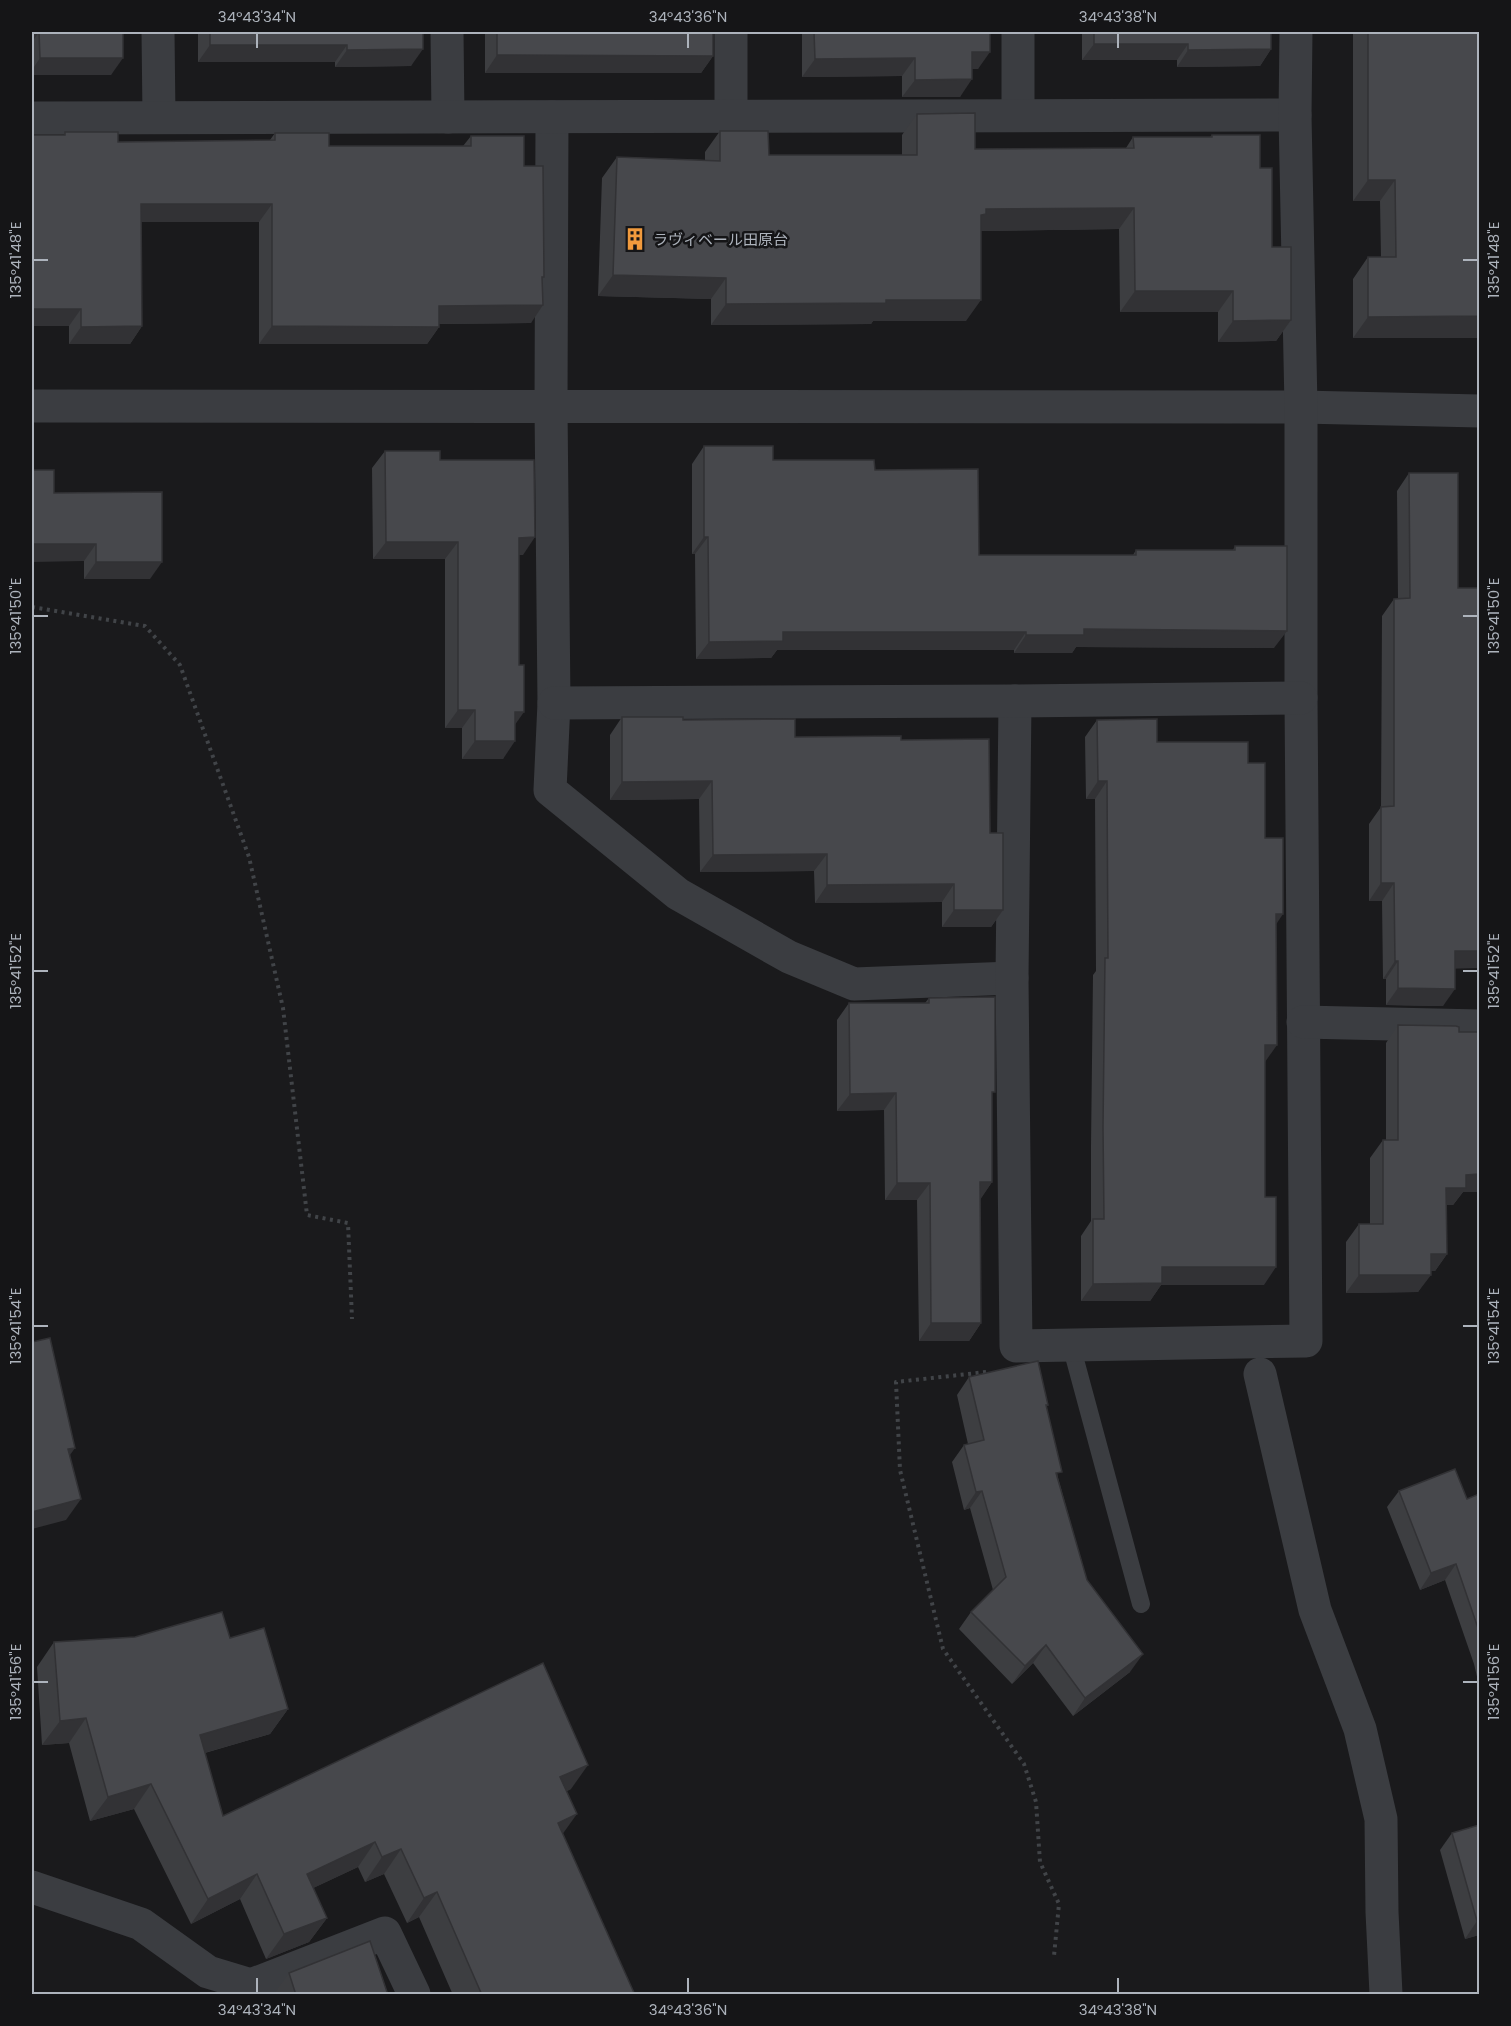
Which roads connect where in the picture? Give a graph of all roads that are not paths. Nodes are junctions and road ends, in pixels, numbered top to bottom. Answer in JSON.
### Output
{"nodes":[{"id":1,"x":158,"y":32,"type":"edge"},
{"id":2,"x":447,"y":32,"type":"edge"},
{"id":3,"x":731,"y":32,"type":"edge"},
{"id":4,"x":1018,"y":32,"type":"edge"},
{"id":5,"x":1296,"y":32,"type":"edge"},
{"id":6,"x":1018,"y":115,"type":"junction"},
{"id":7,"x":1295,"y":115,"type":"junction"},
{"id":8,"x":731,"y":116,"type":"junction"},
{"id":9,"x":159,"y":117,"type":"junction"},
{"id":10,"x":448,"y":117,"type":"junction"},
{"id":11,"x":552,"y":117,"type":"junction"},
{"id":12,"x":32,"y":118,"type":"edge"},
{"id":13,"x":32,"y":406,"type":"edge"},
{"id":14,"x":551,"y":407,"type":"junction"},
{"id":15,"x":1301,"y":407,"type":"junction"},
{"id":16,"x":1479,"y":411,"type":"edge"},
{"id":17,"x":1301,"y":698,"type":"junction"},
{"id":18,"x":1015,"y":701,"type":"junction"},
{"id":19,"x":554,"y":703,"type":"junction"},
{"id":20,"x":1012,"y":978,"type":"junction"},
{"id":21,"x":1303,"y":1022,"type":"junction"},
{"id":22,"x":1479,"y":1026,"type":"edge"},
{"id":23,"x":1071,"y":1345,"type":"junction"},
{"id":24,"x":1260,"y":1374,"type":"dead end"},
{"id":25,"x":1141,"y":1604,"type":"dead end"},
{"id":26,"x":32,"y":1887,"type":"edge"},
{"id":27,"x":414,"y":1995,"type":"edge"},
{"id":28,"x":1386,"y":1995,"type":"edge"}],
"edges":[{"from":1,"to":9,"type":"street"},
{"from":2,"to":10,"type":"street"},
{"from":3,"to":8,"type":"street"},
{"from":4,"to":6,"type":"street"},
{"from":5,"to":7,"type":"street"},
{"from":6,"to":7,"type":"street"},
{"from":6,"to":8,"type":"street"},
{"from":7,"to":15,"type":"street"},
{"from":8,"to":11,"type":"street"},
{"from":9,"to":10,"type":"street"},
{"from":9,"to":12,"type":"street"},
{"from":10,"to":11,"type":"street"},
{"from":11,"to":14,"type":"street"},
{"from":13,"to":14,"type":"street"},
{"from":14,"to":15,"type":"street"},
{"from":14,"to":19,"type":"street"},
{"from":15,"to":16,"type":"street"},
{"from":15,"to":17,"type":"street"},
{"from":17,"to":18,"type":"street"},
{"from":17,"to":21,"type":"street"},
{"from":18,"to":19,"type":"street"},
{"from":18,"to":20,"type":"street"},
{"from":19,"to":20,"type":"street"},
{"from":20,"to":23,"type":"street"},
{"from":21,"to":22,"type":"street"},
{"from":21,"to":23,"type":"street"},
{"from":23,"to":25,"type":"lane"},
{"from":24,"to":28,"type":"street"},
{"from":26,"to":27,"type":"street"}]}
